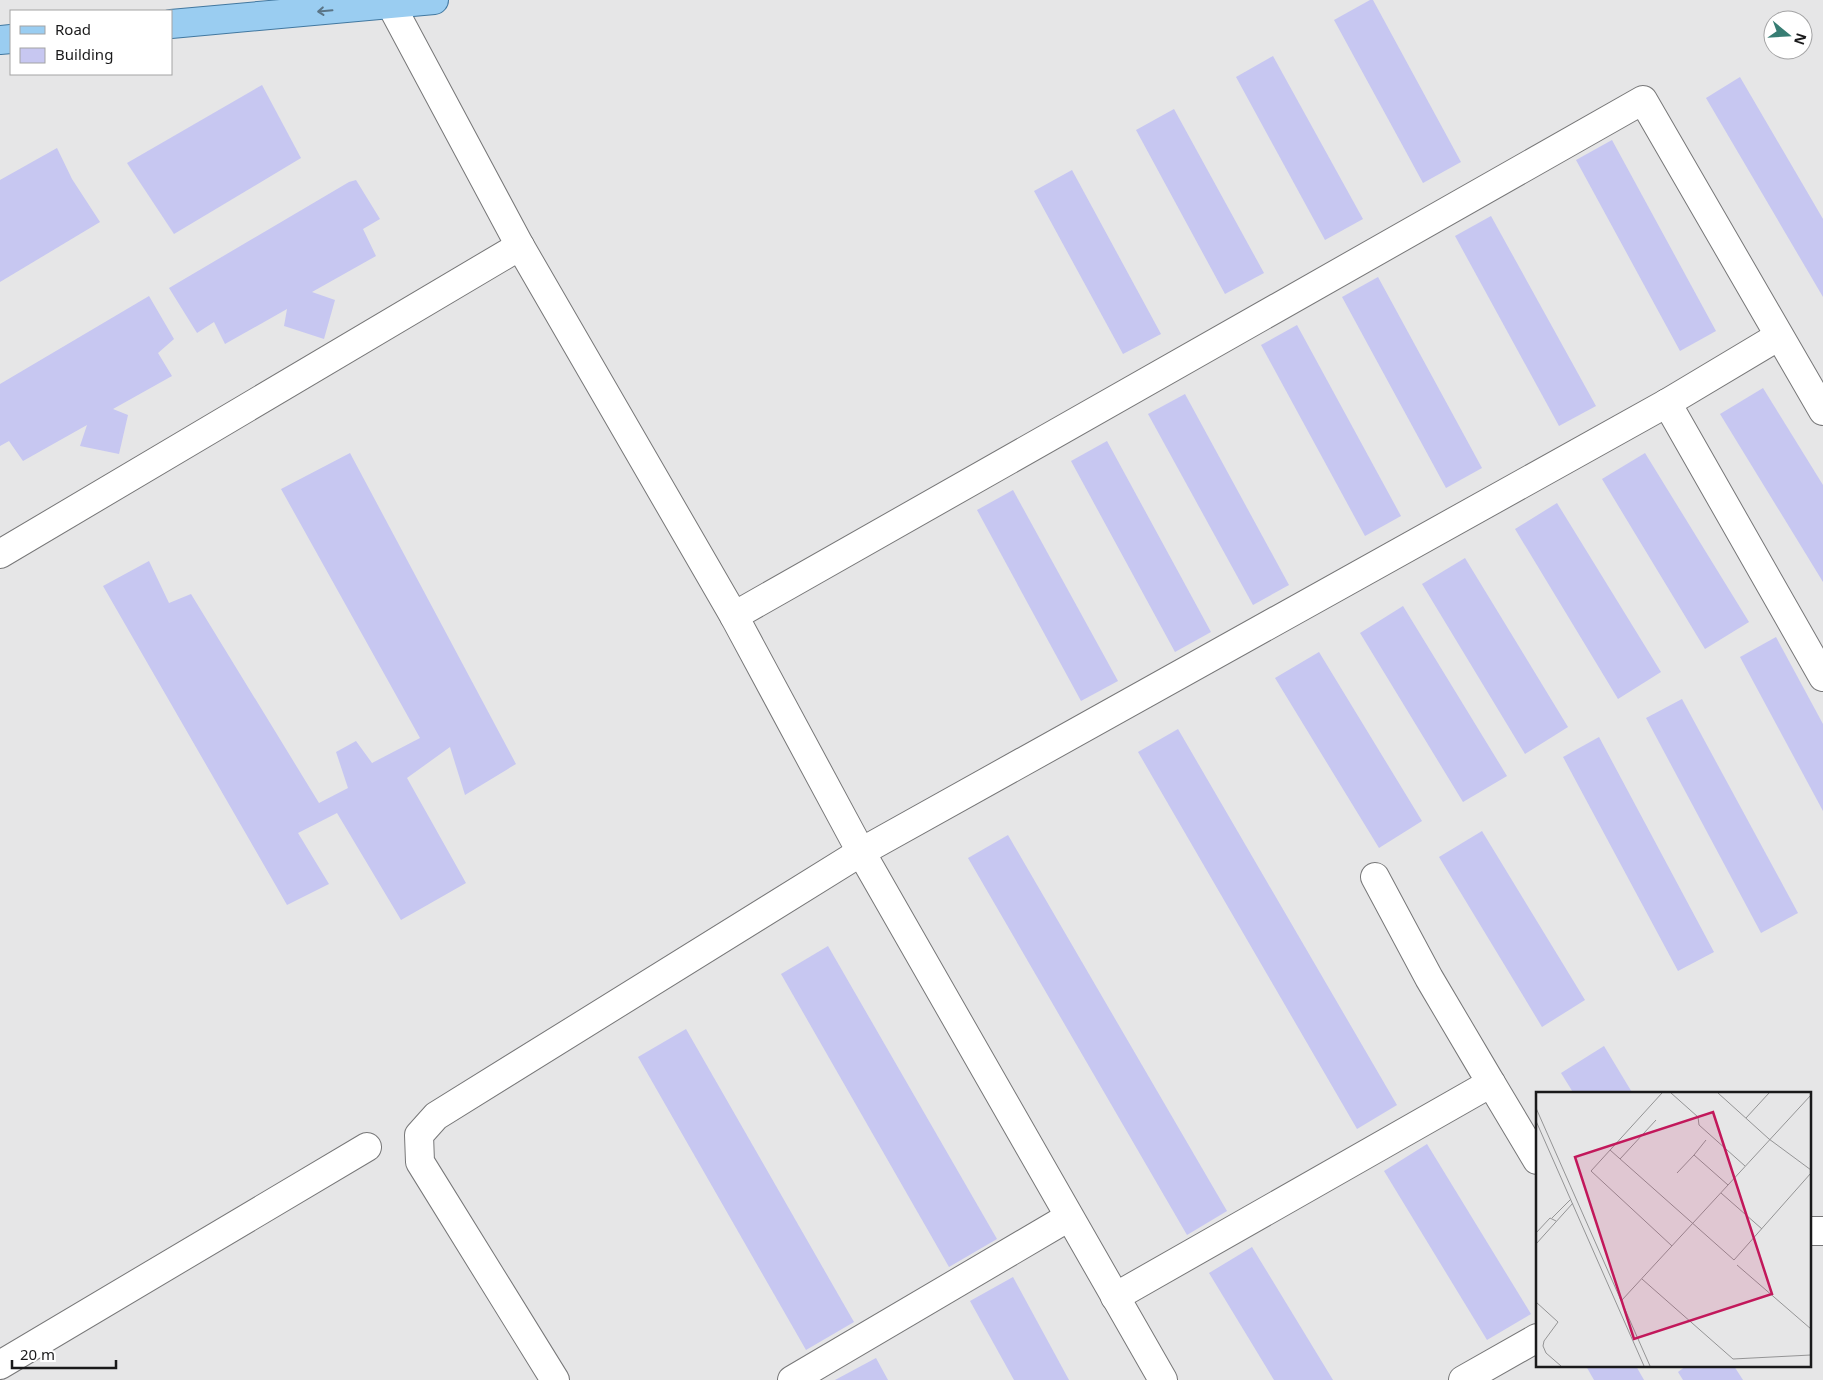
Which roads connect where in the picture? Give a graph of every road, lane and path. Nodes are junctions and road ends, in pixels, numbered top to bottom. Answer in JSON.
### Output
{"nodes":[{"id":1,"x":434,"y":0,"type":"edge"},
{"id":2,"x":391,"y":5,"type":"junction"},
{"id":3,"x":172,"y":24,"type":"edge"},
{"id":4,"x":520,"y":246,"type":"junction"},
{"id":5,"x":1780,"y":336,"type":"junction"},
{"id":6,"x":1667,"y":403,"type":"junction"},
{"id":7,"x":1823,"y":412,"type":"edge"},
{"id":8,"x":0,"y":554,"type":"edge"},
{"id":9,"x":734,"y":616,"type":"junction"},
{"id":10,"x":1823,"y":677,"type":"edge"},
{"id":11,"x":861,"y":852,"type":"junction"},
{"id":12,"x":1375,"y":877,"type":"dead end"},
{"id":13,"x":1491,"y":1083,"type":"junction"},
{"id":14,"x":367,"y":1147,"type":"dead end"},
{"id":15,"x":1536,"y":1158,"type":"edge"},
{"id":16,"x":1069,"y":1217,"type":"junction"},
{"id":17,"x":1810,"y":1231,"type":"edge"},
{"id":18,"x":1823,"y":1231,"type":"edge"},
{"id":19,"x":1115,"y":1296,"type":"junction"},
{"id":20,"x":1536,"y":1339,"type":"edge"},
{"id":21,"x":0,"y":1365,"type":"edge"},
{"id":22,"x":555,"y":1380,"type":"edge"},
{"id":23,"x":792,"y":1380,"type":"edge"},
{"id":24,"x":1163,"y":1380,"type":"edge"},
{"id":25,"x":1463,"y":1380,"type":"edge"}],
"edges":[{"from":1,"to":2,"type":"main road"},
{"from":2,"to":3,"type":"main road","one_way":true},
{"from":2,"to":4,"type":"street"},
{"from":4,"to":8,"type":"street"},
{"from":4,"to":9,"type":"street"},
{"from":5,"to":6,"type":"street"},
{"from":5,"to":7,"type":"street"},
{"from":5,"to":9,"type":"street"},
{"from":6,"to":10,"type":"street"},
{"from":6,"to":11,"type":"street"},
{"from":9,"to":11,"type":"street"},
{"from":11,"to":16,"type":"street"},
{"from":11,"to":22,"type":"street"},
{"from":12,"to":13,"type":"street"},
{"from":13,"to":15,"type":"street"},
{"from":13,"to":19,"type":"street"},
{"from":14,"to":21,"type":"street"},
{"from":16,"to":19,"type":"street"},
{"from":16,"to":23,"type":"street"},
{"from":17,"to":18,"type":"street"},
{"from":19,"to":24,"type":"street"},
{"from":20,"to":25,"type":"street"}]}
